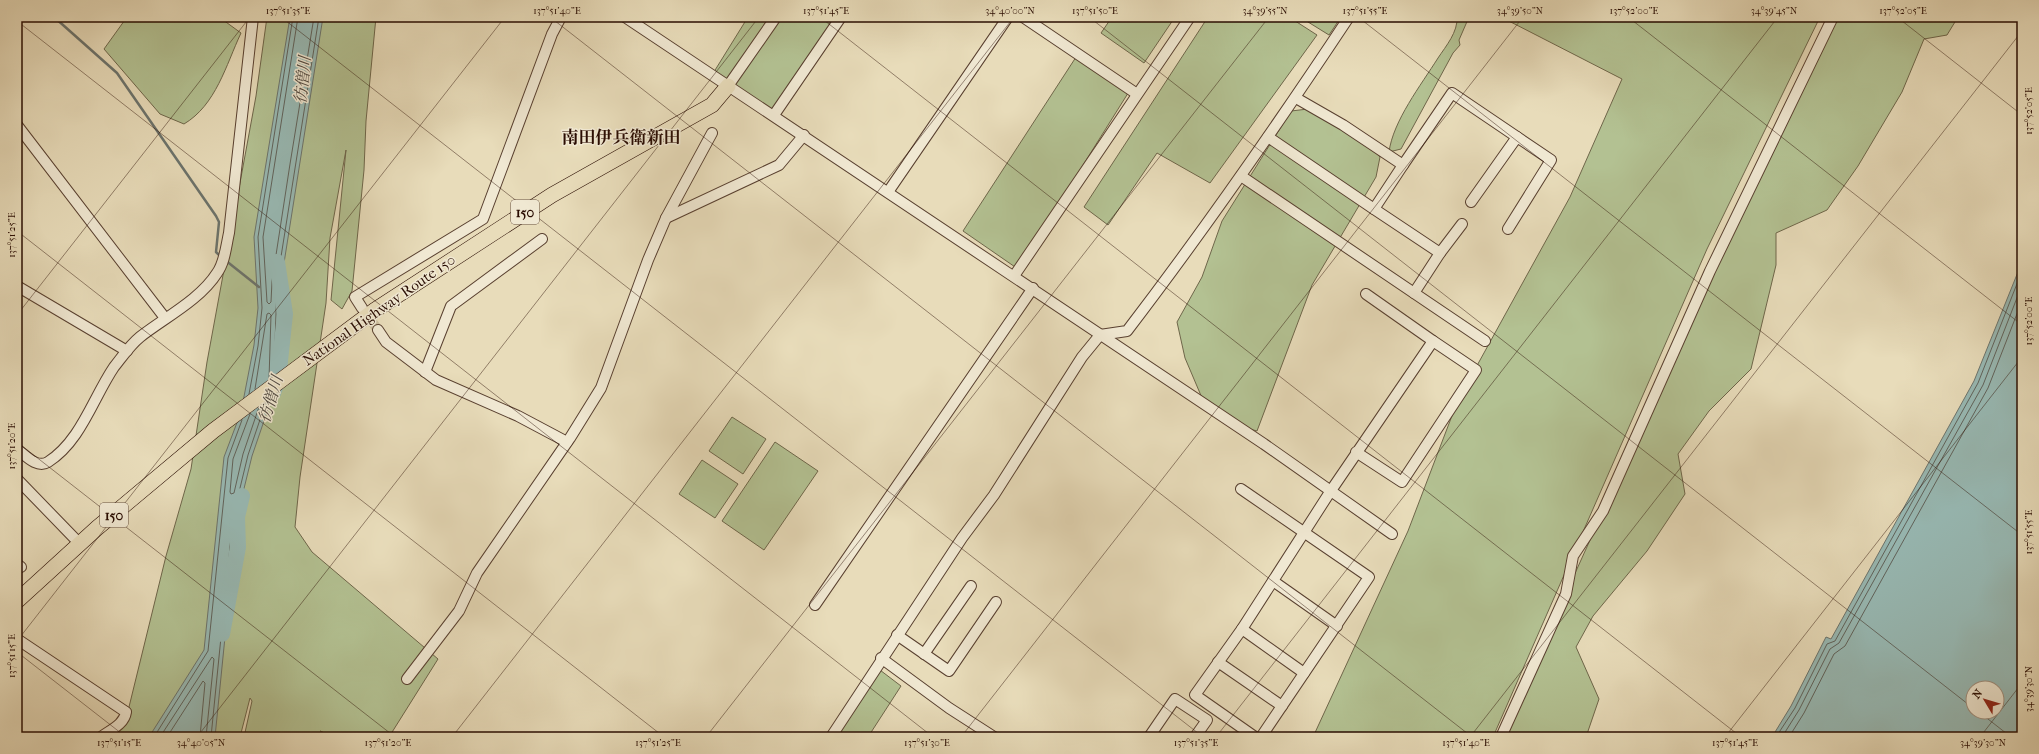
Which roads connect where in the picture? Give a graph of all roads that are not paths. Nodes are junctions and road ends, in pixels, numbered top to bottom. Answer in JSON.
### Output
{"nodes":[{"id":1,"x":253,"y":17,"type":"edge"},
{"id":2,"x":561,"y":17,"type":"edge"},
{"id":3,"x":624,"y":17,"type":"edge"},
{"id":4,"x":776,"y":17,"type":"edge"},
{"id":5,"x":841,"y":17,"type":"edge"},
{"id":6,"x":1008,"y":17,"type":"edge"},
{"id":7,"x":1023,"y":17,"type":"edge"},
{"id":8,"x":1190,"y":17,"type":"edge"},
{"id":9,"x":1349,"y":17,"type":"edge"},
{"id":10,"x":1833,"y":17,"type":"edge"},
{"id":11,"x":728,"y":86,"type":"junction"},
{"id":12,"x":1138,"y":94,"type":"junction"},
{"id":13,"x":1296,"y":98,"type":"junction"},
{"id":14,"x":774,"y":115,"type":"junction"},
{"id":15,"x":17,"y":125,"type":"edge"},
{"id":16,"x":712,"y":133,"type":"dead end"},
{"id":17,"x":804,"y":135,"type":"junction"},
{"id":18,"x":1516,"y":137,"type":"junction"},
{"id":19,"x":1268,"y":138,"type":"junction"},
{"id":20,"x":1403,"y":165,"type":"junction"},
{"id":21,"x":1241,"y":176,"type":"junction"},
{"id":22,"x":888,"y":192,"type":"junction"},
{"id":23,"x":1471,"y":202,"type":"dead end"},
{"id":24,"x":1374,"y":208,"type":"junction"},
{"id":25,"x":666,"y":218,"type":"junction"},
{"id":26,"x":1462,"y":224,"type":"dead end"},
{"id":27,"x":1508,"y":229,"type":"dead end"},
{"id":28,"x":542,"y":239,"type":"dead end"},
{"id":29,"x":1440,"y":253,"type":"junction"},
{"id":30,"x":1014,"y":276,"type":"junction"},
{"id":31,"x":17,"y":286,"type":"edge"},
{"id":32,"x":1033,"y":288,"type":"junction"},
{"id":33,"x":1414,"y":293,"type":"junction"},
{"id":34,"x":1366,"y":294,"type":"dead end"},
{"id":35,"x":362,"y":308,"type":"tunnel mouth"},
{"id":36,"x":166,"y":318,"type":"junction"},
{"id":37,"x":378,"y":330,"type":"tunnel mouth"},
{"id":38,"x":1100,"y":335,"type":"junction"},
{"id":39,"x":1485,"y":341,"type":"dead end"},
{"id":40,"x":1433,"y":342,"type":"junction"},
{"id":41,"x":127,"y":351,"type":"junction"},
{"id":42,"x":425,"y":372,"type":"junction"},
{"id":43,"x":567,"y":442,"type":"junction"},
{"id":44,"x":17,"y":449,"type":"edge"},
{"id":45,"x":1356,"y":452,"type":"junction"},
{"id":46,"x":17,"y":479,"type":"edge"},
{"id":47,"x":1241,"y":489,"type":"dead end"},
{"id":48,"x":1330,"y":492,"type":"junction"},
{"id":49,"x":1305,"y":531,"type":"junction"},
{"id":50,"x":1392,"y":534,"type":"dead end"},
{"id":51,"x":80,"y":544,"type":"junction"},
{"id":52,"x":1273,"y":581,"type":"junction"},
{"id":53,"x":971,"y":586,"type":"dead end"},
{"id":54,"x":17,"y":601,"type":"edge"},
{"id":55,"x":996,"y":602,"type":"dead end"},
{"id":56,"x":815,"y":604,"type":"dead end"},
{"id":57,"x":1337,"y":626,"type":"junction"},
{"id":58,"x":1242,"y":629,"type":"junction"},
{"id":59,"x":897,"y":635,"type":"junction"},
{"id":60,"x":17,"y":639,"type":"edge"},
{"id":61,"x":924,"y":654,"type":"junction"},
{"id":62,"x":881,"y":658,"type":"junction"},
{"id":63,"x":1218,"y":662,"type":"junction"},
{"id":64,"x":1304,"y":673,"type":"junction"},
{"id":65,"x":407,"y":679,"type":"dead end"},
{"id":66,"x":1282,"y":706,"type":"junction"},
{"id":67,"x":1151,"y":736,"type":"edge"},
{"id":68,"x":101,"y":737,"type":"edge"},
{"id":69,"x":831,"y":737,"type":"edge"},
{"id":70,"x":994,"y":737,"type":"edge"},
{"id":71,"x":1195,"y":737,"type":"edge"},
{"id":72,"x":1255,"y":737,"type":"edge"},
{"id":73,"x":1261,"y":737,"type":"edge"},
{"id":74,"x":1501,"y":737,"type":"edge"}],
"edges":[{"from":1,"to":36,"type":"street"},
{"from":2,"to":35,"type":"street"},
{"from":3,"to":11,"type":"street"},
{"from":4,"to":11,"type":"street"},
{"from":5,"to":14,"type":"street"},
{"from":6,"to":22,"type":"street"},
{"from":7,"to":12,"type":"street"},
{"from":8,"to":12,"type":"street"},
{"from":9,"to":13,"type":"street"},
{"from":10,"to":74,"type":"street"},
{"from":11,"to":14,"type":"street"},
{"from":11,"to":51,"type":"highway","name":"National Highway Route 150","number":"150"},
{"from":12,"to":30,"type":"street"},
{"from":13,"to":19,"type":"street"},
{"from":13,"to":20,"type":"street"},
{"from":14,"to":17,"type":"street"},
{"from":15,"to":36,"type":"street"},
{"from":16,"to":25,"type":"street"},
{"from":17,"to":22,"type":"street"},
{"from":17,"to":25,"type":"street"},
{"from":18,"to":20,"type":"street"},
{"from":18,"to":23,"type":"street"},
{"from":18,"to":27,"type":"street"},
{"from":19,"to":21,"type":"street"},
{"from":19,"to":24,"type":"street"},
{"from":20,"to":24,"type":"street"},
{"from":21,"to":33,"type":"street"},
{"from":21,"to":38,"type":"street"},
{"from":22,"to":30,"type":"street"},
{"from":24,"to":29,"type":"street"},
{"from":25,"to":43,"type":"street"},
{"from":26,"to":29,"type":"street"},
{"from":28,"to":42,"type":"street"},
{"from":29,"to":33,"type":"street"},
{"from":30,"to":32,"type":"street"},
{"from":31,"to":41,"type":"street"},
{"from":32,"to":38,"type":"street"},
{"from":32,"to":56,"type":"street"},
{"from":33,"to":39,"type":"street"},
{"from":34,"to":40,"type":"street"},
{"from":36,"to":41,"type":"street"},
{"from":37,"to":42,"type":"street"},
{"from":38,"to":48,"type":"street"},
{"from":38,"to":59,"type":"street"},
{"from":40,"to":45,"type":"street"},
{"from":40,"to":45,"type":"street"},
{"from":41,"to":44,"type":"street"},
{"from":42,"to":43,"type":"street"},
{"from":43,"to":65,"type":"street"},
{"from":45,"to":48,"type":"street"},
{"from":46,"to":51,"type":"street"},
{"from":47,"to":49,"type":"street"},
{"from":48,"to":49,"type":"street"},
{"from":48,"to":50,"type":"street"},
{"from":49,"to":52,"type":"street"},
{"from":49,"to":57,"type":"street"},
{"from":51,"to":54,"type":"highway","name":"National Highway Route 150","number":"150"},
{"from":52,"to":57,"type":"street"},
{"from":52,"to":58,"type":"street"},
{"from":53,"to":61,"type":"street"},
{"from":55,"to":61,"type":"street"},
{"from":57,"to":64,"type":"street"},
{"from":58,"to":63,"type":"street"},
{"from":58,"to":64,"type":"street"},
{"from":59,"to":61,"type":"street"},
{"from":59,"to":62,"type":"street"},
{"from":60,"to":68,"type":"street"},
{"from":62,"to":69,"type":"street"},
{"from":62,"to":70,"type":"street"},
{"from":63,"to":66,"type":"street"},
{"from":63,"to":72,"type":"street"},
{"from":64,"to":66,"type":"street"},
{"from":66,"to":73,"type":"street"},
{"from":67,"to":71,"type":"street"}]}
